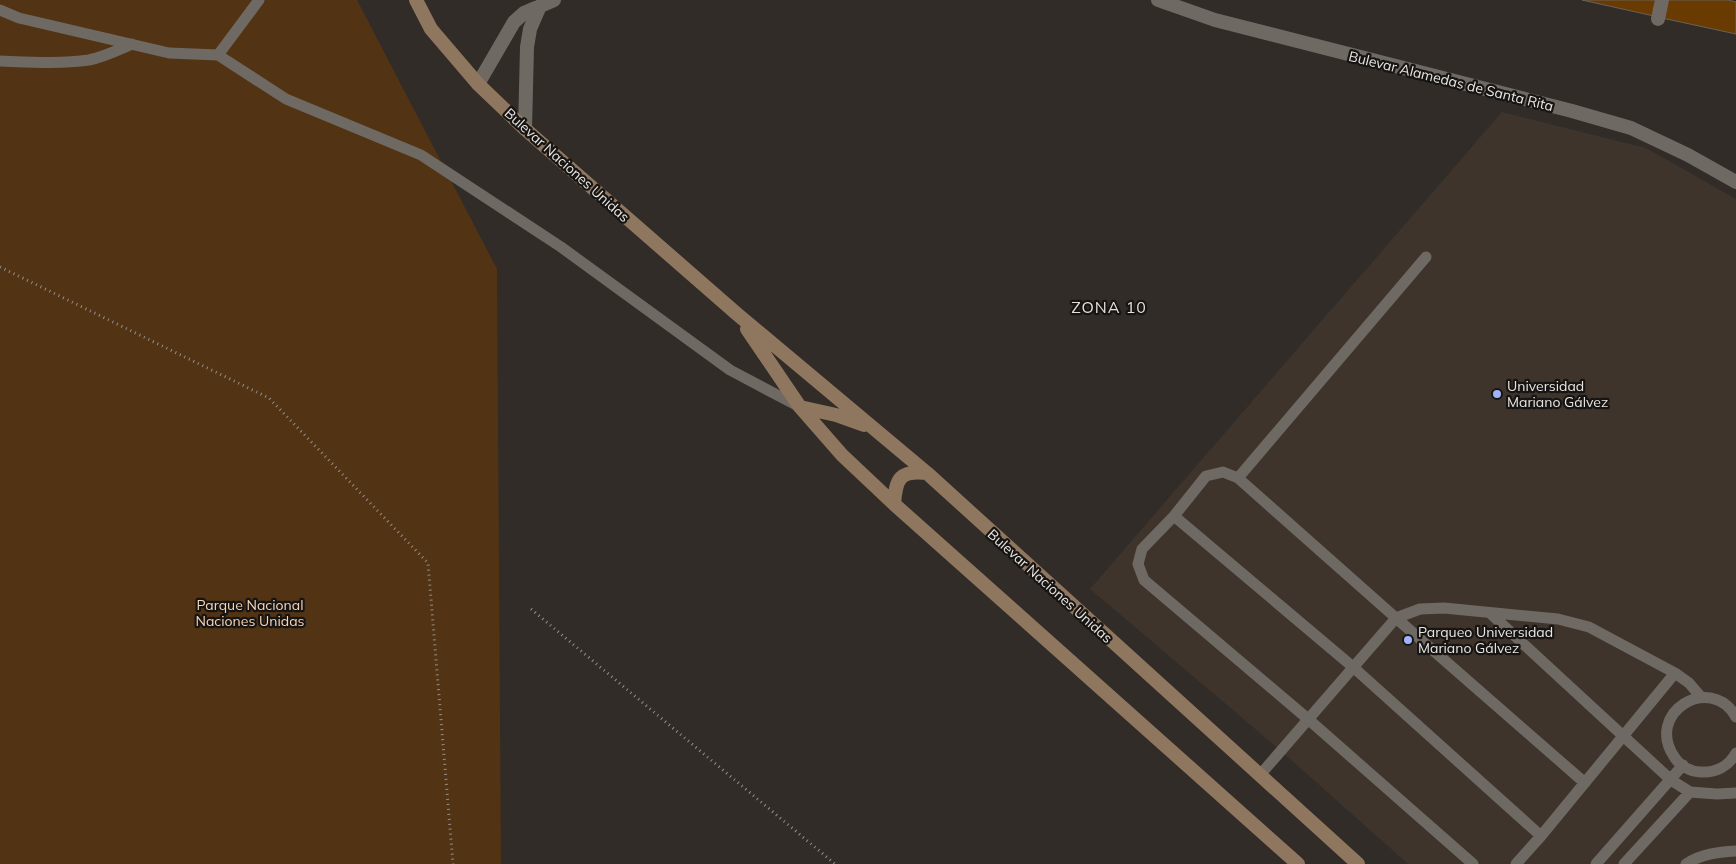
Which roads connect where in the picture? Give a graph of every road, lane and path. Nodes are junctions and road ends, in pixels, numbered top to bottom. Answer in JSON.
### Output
{"nodes":[{"id":1,"x":259,"y":0,"type":"edge"},
{"id":2,"x":416,"y":0,"type":"edge"},
{"id":3,"x":554,"y":0,"type":"edge"},
{"id":4,"x":1158,"y":0,"type":"edge"},
{"id":5,"x":1662,"y":0,"type":"edge"},
{"id":6,"x":540,"y":6,"type":"junction"},
{"id":7,"x":0,"y":10,"type":"edge"},
{"id":8,"x":1658,"y":19,"type":"dead end"},
{"id":9,"x":132,"y":44,"type":"junction"},
{"id":10,"x":218,"y":54,"type":"junction"},
{"id":11,"x":0,"y":61,"type":"edge"},
{"id":12,"x":478,"y":84,"type":"junction"},
{"id":13,"x":525,"y":129,"type":"junction"},
{"id":14,"x":1736,"y":182,"type":"edge"},
{"id":15,"x":1426,"y":257,"type":"dead end"},
{"id":16,"x":0,"y":267,"type":"edge"},
{"id":17,"x":737,"y":314,"type":"junction"},
{"id":18,"x":800,"y":407,"type":"junction"},
{"id":19,"x":876,"y":430,"type":"junction"},
{"id":20,"x":927,"y":473,"type":"junction"},
{"id":21,"x":1238,"y":478,"type":"junction"},
{"id":22,"x":894,"y":504,"type":"junction"},
{"id":23,"x":1174,"y":516,"type":"junction"},
{"id":24,"x":531,"y":609,"type":"dead end"},
{"id":25,"x":1491,"y":614,"type":"junction"},
{"id":26,"x":1396,"y":618,"type":"junction"},
{"id":27,"x":1353,"y":667,"type":"junction"},
{"id":28,"x":1675,"y":672,"type":"junction"},
{"id":29,"x":1701,"y":697,"type":"junction"},
{"id":30,"x":1736,"y":717,"type":"edge"},
{"id":31,"x":1308,"y":719,"type":"junction"},
{"id":32,"x":1623,"y":736,"type":"junction"},
{"id":33,"x":1736,"y":752,"type":"edge"},
{"id":34,"x":1682,"y":765,"type":"junction"},
{"id":35,"x":1736,"y":765,"type":"edge"},
{"id":36,"x":1724,"y":767,"type":"junction"},
{"id":37,"x":1260,"y":775,"type":"junction"},
{"id":38,"x":1671,"y":780,"type":"junction"},
{"id":39,"x":1585,"y":783,"type":"junction"},
{"id":40,"x":1690,"y":792,"type":"junction"},
{"id":41,"x":1736,"y":793,"type":"edge"},
{"id":42,"x":1541,"y":836,"type":"junction"},
{"id":43,"x":1736,"y":851,"type":"edge"},
{"id":44,"x":453,"y":864,"type":"edge"},
{"id":45,"x":835,"y":864,"type":"edge"},
{"id":46,"x":1298,"y":864,"type":"edge"},
{"id":47,"x":1358,"y":864,"type":"edge"},
{"id":48,"x":1472,"y":864,"type":"edge"},
{"id":49,"x":1516,"y":864,"type":"edge"},
{"id":50,"x":1596,"y":864,"type":"edge"},
{"id":51,"x":1624,"y":864,"type":"edge"},
{"id":52,"x":1686,"y":864,"type":"edge"}],
"edges":[{"from":1,"to":10,"type":"lane"},
{"from":2,"to":12,"type":"main road","name":"Bulevar Naciones Unidas"},
{"from":3,"to":6,"type":"street"},
{"from":4,"to":14,"type":"street","name":"Bulevar Alamedas de Santa Rita"},
{"from":5,"to":8,"type":"street"},
{"from":6,"to":12,"type":"street"},
{"from":6,"to":13,"type":"street"},
{"from":7,"to":9,"type":"lane"},
{"from":9,"to":10,"type":"lane"},
{"from":9,"to":11,"type":"lane"},
{"from":10,"to":18,"type":"lane"},
{"from":12,"to":13,"type":"main road","name":"Bulevar Naciones Unidas"},
{"from":13,"to":17,"type":"main road","name":"Bulevar Naciones Unidas"},
{"from":15,"to":21,"type":"lane"},
{"from":16,"to":44,"type":"path"},
{"from":17,"to":18,"type":"main road","name":"Bulevar Naciones Unidas"},
{"from":17,"to":19,"type":"main road","name":"Bulevar Naciones Unidas"},
{"from":18,"to":19,"type":"main road"},
{"from":18,"to":22,"type":"main road","name":"Bulevar Naciones Unidas"},
{"from":19,"to":20,"type":"main road","name":"Bulevar Naciones Unidas"},
{"from":20,"to":22,"type":"main road"},
{"from":20,"to":37,"type":"main road","name":"Bulevar Naciones Unidas"},
{"from":21,"to":23,"type":"lane"},
{"from":21,"to":26,"type":"lane"},
{"from":22,"to":46,"type":"main road","name":"Bulevar Naciones Unidas"},
{"from":23,"to":27,"type":"lane"},
{"from":23,"to":31,"type":"lane"},
{"from":24,"to":45,"type":"path"},
{"from":25,"to":26,"type":"lane"},
{"from":25,"to":28,"type":"lane"},
{"from":25,"to":32,"type":"lane"},
{"from":26,"to":27,"type":"lane"},
{"from":26,"to":39,"type":"lane"},
{"from":27,"to":31,"type":"lane"},
{"from":27,"to":42,"type":"lane"},
{"from":28,"to":29,"type":"lane"},
{"from":28,"to":32,"type":"lane"},
{"from":29,"to":30,"type":"lane"},
{"from":29,"to":34,"type":"lane"},
{"from":31,"to":37,"type":"lane"},
{"from":31,"to":48,"type":"lane"},
{"from":32,"to":38,"type":"lane"},
{"from":32,"to":39,"type":"lane"},
{"from":33,"to":36,"type":"lane"},
{"from":34,"to":36,"type":"lane"},
{"from":34,"to":38,"type":"lane"},
{"from":35,"to":36,"type":"lane"},
{"from":37,"to":47,"type":"main road","name":"Bulevar Naciones Unidas"},
{"from":38,"to":40,"type":"lane"},
{"from":38,"to":50,"type":"lane"},
{"from":39,"to":42,"type":"lane"},
{"from":40,"to":41,"type":"lane"},
{"from":40,"to":51,"type":"lane"},
{"from":42,"to":49,"type":"lane"},
{"from":43,"to":52,"type":"lane"}]}
